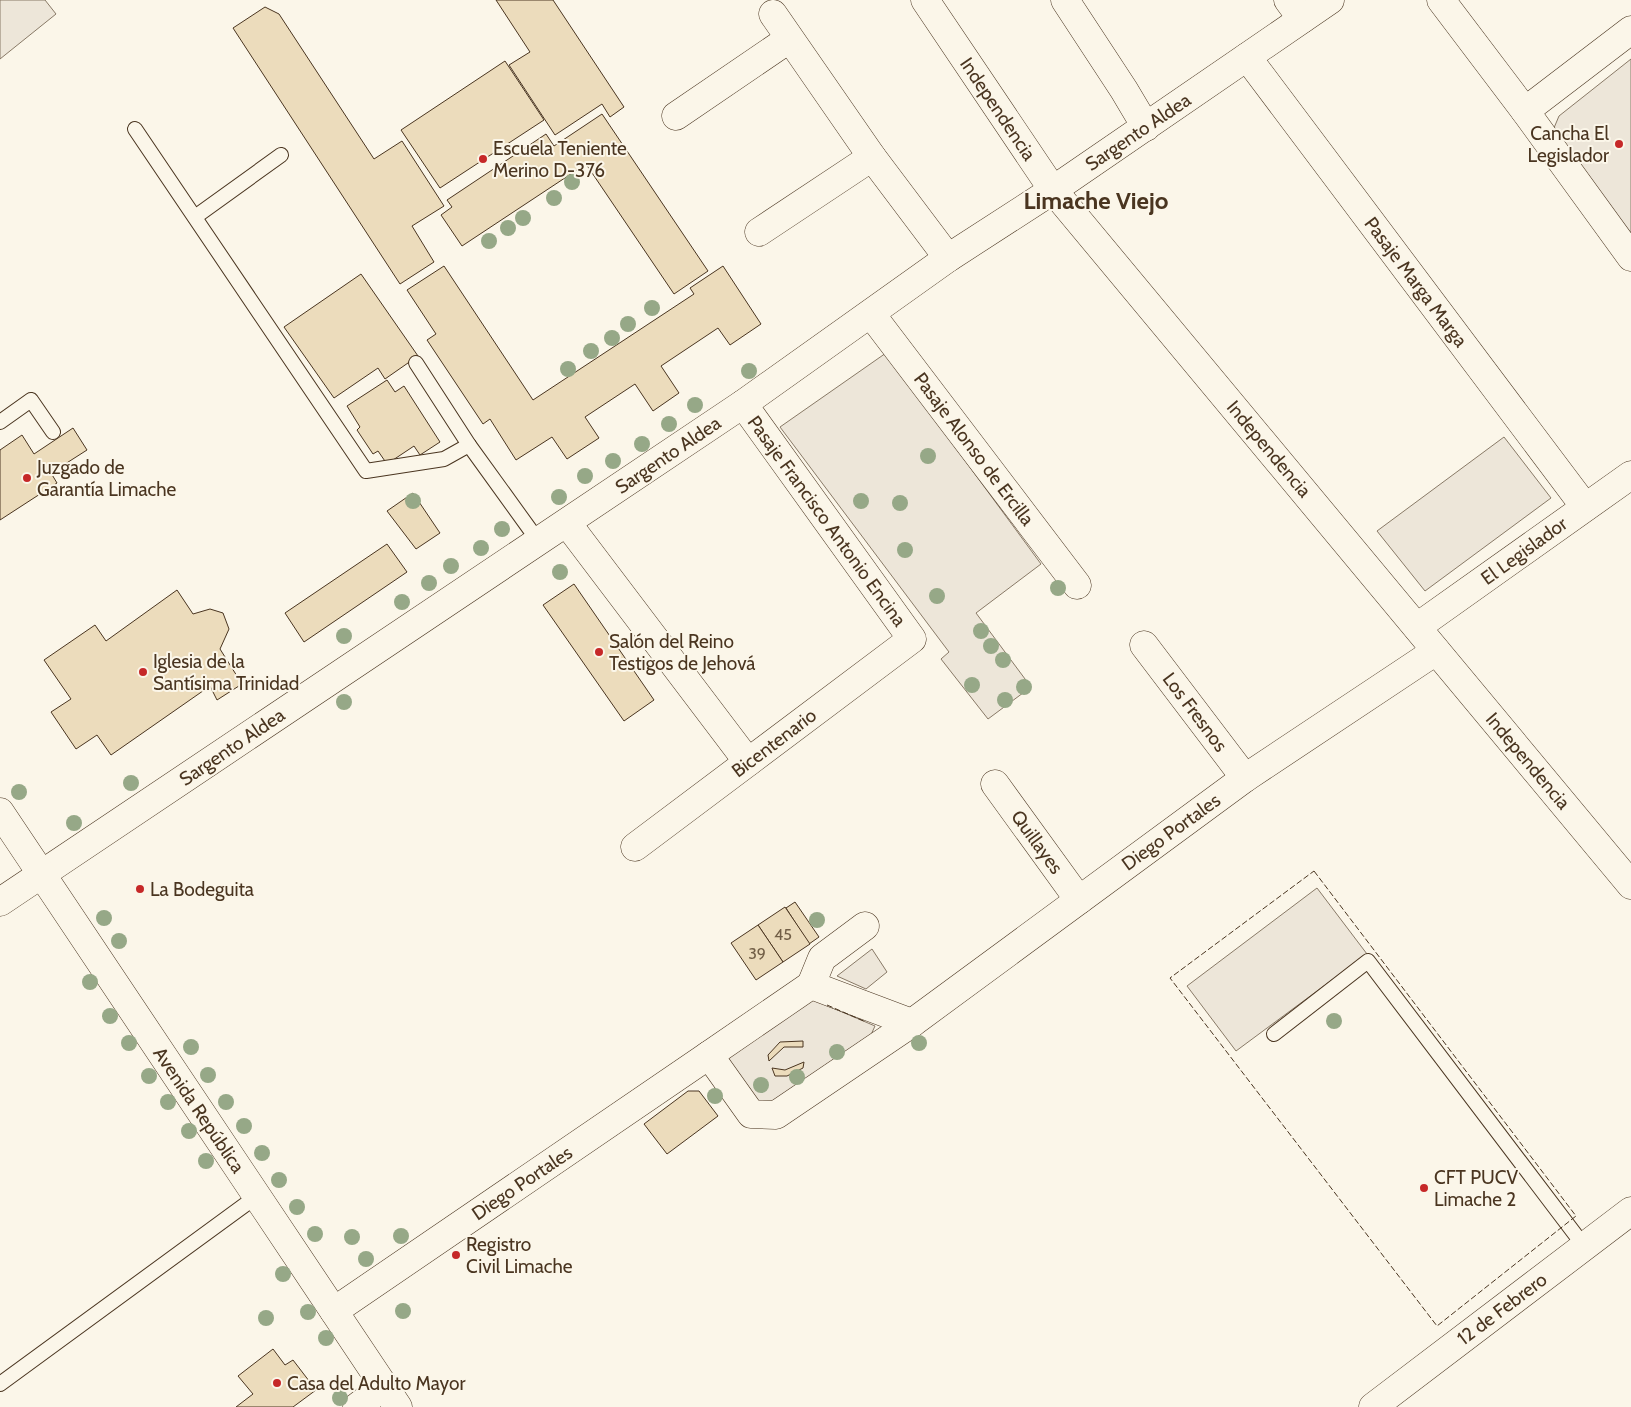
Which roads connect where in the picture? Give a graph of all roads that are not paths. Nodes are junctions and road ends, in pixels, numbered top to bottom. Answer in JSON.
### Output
{"nodes":[{"id":1,"x":925,"y":0,"type":"edge"},
{"id":2,"x":1065,"y":0,"type":"edge"},
{"id":3,"x":1330,"y":0,"type":"edge"},
{"id":4,"x":1441,"y":0,"type":"edge"},
{"id":5,"x":1295,"y":10,"type":"edge"},
{"id":6,"x":773,"y":14,"type":"dead end"},
{"id":7,"x":1630,"y":32,"type":"edge"},
{"id":8,"x":789,"y":39,"type":"junction"},
{"id":9,"x":1247,"y":57,"type":"junction"},
{"id":10,"x":1525,"y":111,"type":"junction"},
{"id":11,"x":676,"y":116,"type":"dead end"},
{"id":12,"x":1146,"y":126,"type":"junction"},
{"id":13,"x":135,"y":129,"type":"dead end"},
{"id":14,"x":281,"y":155,"type":"dead end"},
{"id":15,"x":872,"y":158,"type":"junction"},
{"id":16,"x":1053,"y":190,"type":"junction"},
{"id":17,"x":194,"y":217,"type":"junction"},
{"id":18,"x":760,"y":232,"type":"dead end"},
{"id":19,"x":1631,"y":257,"type":"edge"},
{"id":20,"x":948,"y":258,"type":"junction"},
{"id":21,"x":871,"y":314,"type":"junction"},
{"id":22,"x":416,"y":363,"type":"dead end"},
{"id":23,"x":743,"y":404,"type":"junction"},
{"id":24,"x":0,"y":422,"type":"edge"},
{"id":25,"x":52,"y":432,"type":"dead end"},
{"id":26,"x":469,"y":445,"type":"junction"},
{"id":27,"x":1631,"y":475,"type":"edge"},
{"id":28,"x":1586,"y":506,"type":"junction"},
{"id":29,"x":568,"y":523,"type":"junction"},
{"id":30,"x":539,"y":542,"type":"junction"},
{"id":31,"x":1077,"y":585,"type":"dead end"},
{"id":32,"x":1417,"y":627,"type":"junction"},
{"id":33,"x":912,"y":639,"type":"joint"},
{"id":34,"x":1144,"y":645,"type":"dead end"},
{"id":35,"x":1436,"y":651,"type":"junction"},
{"id":36,"x":748,"y":762,"type":"junction"},
{"id":37,"x":1245,"y":778,"type":"junction"},
{"id":38,"x":995,"y":784,"type":"dead end"},
{"id":39,"x":0,"y":812,"type":"edge"},
{"id":40,"x":635,"y":847,"type":"dead end"},
{"id":41,"x":42,"y":875,"type":"junction"},
{"id":42,"x":1631,"y":885,"type":"edge"},
{"id":43,"x":1079,"y":900,"type":"junction"},
{"id":44,"x":0,"y":902,"type":"edge"},
{"id":45,"x":865,"y":926,"type":"dead end"},
{"id":46,"x":811,"y":985,"type":"junction"},
{"id":47,"x":912,"y":1023,"type":"junction"},
{"id":48,"x":1274,"y":1034,"type":"dead end"},
{"id":49,"x":709,"y":1056,"type":"junction"},
{"id":50,"x":257,"y":1196,"type":"junction"},
{"id":51,"x":1631,"y":1211,"type":"edge"},
{"id":52,"x":1584,"y":1246,"type":"junction"},
{"id":53,"x":334,"y":1311,"type":"junction"},
{"id":54,"x":0,"y":1384,"type":"edge"},
{"id":55,"x":392,"y":1396,"type":"edge"},
{"id":56,"x":357,"y":1407,"type":"edge"},
{"id":57,"x":1373,"y":1407,"type":"edge"}],
"edges":[{"from":1,"to":16,"type":"street","name":"Independencia"},
{"from":2,"to":12,"type":"street"},
{"from":3,"to":5,"type":"street","name":"Sargento Aldea"},
{"from":4,"to":10,"type":"street"},
{"from":5,"to":9,"type":"street","name":"Sargento Aldea"},
{"from":6,"to":8,"type":"street"},
{"from":7,"to":10,"type":"street"},
{"from":8,"to":11,"type":"street"},
{"from":8,"to":15,"type":"street"},
{"from":9,"to":12,"type":"street","name":"Sargento Aldea"},
{"from":9,"to":28,"type":"street","name":"Pasaje Marga Marga"},
{"from":10,"to":19,"type":"street"},
{"from":12,"to":16,"type":"street","name":"Sargento Aldea"},
{"from":13,"to":17,"type":"lane"},
{"from":14,"to":17,"type":"lane"},
{"from":15,"to":18,"type":"street"},
{"from":15,"to":20,"type":"street"},
{"from":16,"to":20,"type":"street","name":"Sargento Aldea"},
{"from":16,"to":32,"type":"street","name":"Independencia"},
{"from":17,"to":26,"type":"lane"},
{"from":20,"to":21,"type":"street","name":"Sargento Aldea"},
{"from":21,"to":23,"type":"street","name":"Sargento Aldea"},
{"from":21,"to":31,"type":"street","name":"Pasaje Alonso de Ercilla"},
{"from":22,"to":26,"type":"lane"},
{"from":23,"to":29,"type":"street","name":"Sargento Aldea"},
{"from":23,"to":33,"type":"street","name":"Pasaje Francisco Antonio Encina"},
{"from":24,"to":25,"type":"lane"},
{"from":26,"to":30,"type":"lane"},
{"from":27,"to":28,"type":"street","name":"El Legislador"},
{"from":28,"to":32,"type":"street","name":"El Legislador"},
{"from":29,"to":30,"type":"street","name":"Sargento Aldea"},
{"from":29,"to":36,"type":"street"},
{"from":30,"to":41,"type":"street","name":"Sargento Aldea"},
{"from":32,"to":35,"type":"street","name":"Independencia"},
{"from":33,"to":36,"type":"street","name":"Bicentenario"},
{"from":34,"to":37,"type":"street","name":"Los Fresnos"},
{"from":35,"to":37,"type":"street","name":"Diego Portales"},
{"from":35,"to":42,"type":"street","name":"Independencia"},
{"from":36,"to":40,"type":"street","name":"Bicentenario"},
{"from":37,"to":43,"type":"street","name":"Diego Portales"},
{"from":38,"to":43,"type":"street","name":"Quillayes"},
{"from":39,"to":41,"type":"street","name":"Avenida República"},
{"from":41,"to":44,"type":"street","name":"Sargento Aldea"},
{"from":41,"to":50,"type":"street","name":"Avenida República"},
{"from":43,"to":47,"type":"street","name":"Diego Portales"},
{"from":45,"to":46,"type":"street"},
{"from":46,"to":47,"type":"street"},
{"from":46,"to":49,"type":"street","name":"Diego Portales"},
{"from":47,"to":49,"type":"street","name":"Diego Portales"},
{"from":48,"to":52,"type":"lane"},
{"from":49,"to":53,"type":"street","name":"Diego Portales"},
{"from":50,"to":53,"type":"street","name":"Avenida República"},
{"from":50,"to":54,"type":"lane"},
{"from":51,"to":52,"type":"street","name":"12 de Febrero"},
{"from":52,"to":57,"type":"street","name":"12 de Febrero"},
{"from":53,"to":55,"type":"street","name":"Avenida República"},
{"from":55,"to":56,"type":"street"}]}
